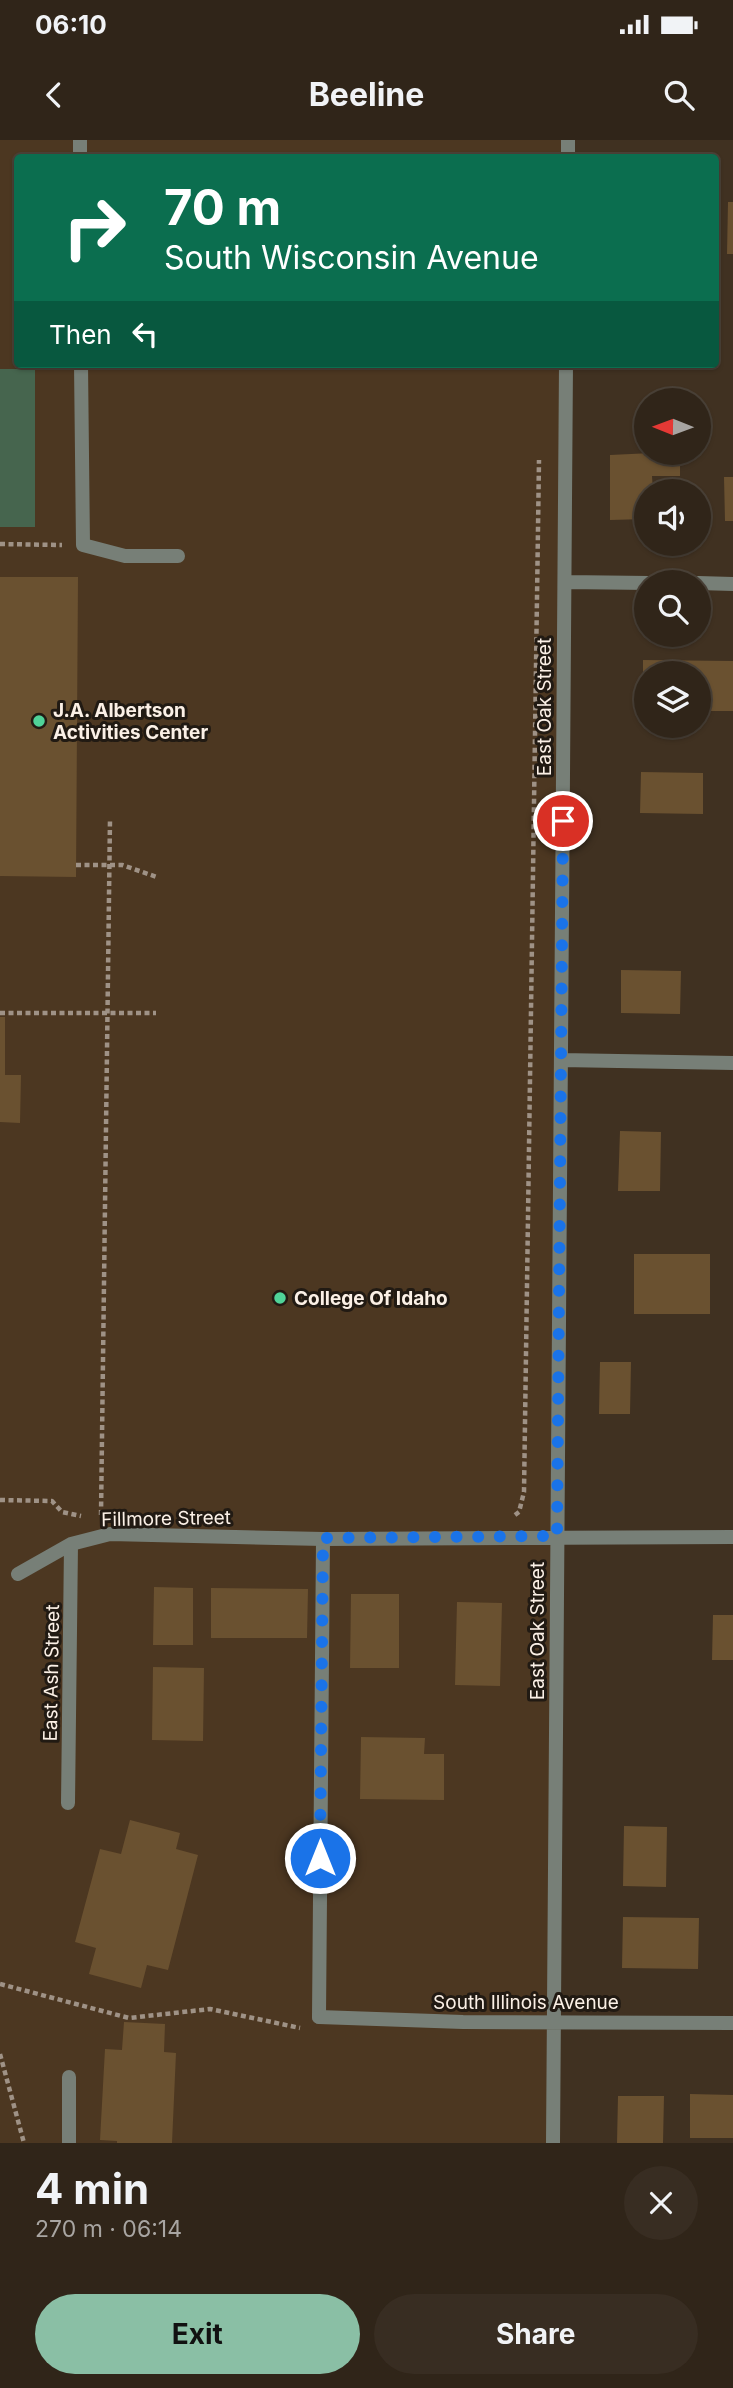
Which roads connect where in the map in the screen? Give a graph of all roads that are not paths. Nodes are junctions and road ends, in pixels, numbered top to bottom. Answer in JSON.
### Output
{"nodes":[{"id":1,"x":81,"y":368,"type":"edge"},
{"id":2,"x":566,"y":368,"type":"edge"},
{"id":3,"x":178,"y":556,"type":"dead end"},
{"id":4,"x":565,"y":582,"type":"junction"},
{"id":5,"x":634,"y":583,"type":"edge"},
{"id":6,"x":711,"y":583,"type":"edge"},
{"id":7,"x":733,"y":584,"type":"edge"},
{"id":8,"x":561,"y":1060,"type":"junction"},
{"id":9,"x":733,"y":1063,"type":"edge"},
{"id":10,"x":557,"y":1536,"type":"junction"},
{"id":11,"x":733,"y":1537,"type":"edge"},
{"id":12,"x":323,"y":1538,"type":"junction"},
{"id":13,"x":71,"y":1544,"type":"junction"},
{"id":14,"x":18,"y":1574,"type":"dead end"},
{"id":15,"x":68,"y":1803,"type":"dead end"},
{"id":16,"x":554,"y":2021,"type":"junction"},
{"id":17,"x":733,"y":2024,"type":"edge"},
{"id":18,"x":69,"y":2077,"type":"dead end"},
{"id":19,"x":69,"y":2143,"type":"edge"},
{"id":20,"x":553,"y":2143,"type":"edge"}],
"edges":[{"from":1,"to":3,"type":"street"},
{"from":2,"to":4,"type":"street","name":"East Oak Street"},
{"from":4,"to":5,"type":"street"},
{"from":4,"to":8,"type":"street","name":"East Oak Street"},
{"from":6,"to":7,"type":"street"},
{"from":8,"to":9,"type":"street"},
{"from":8,"to":10,"type":"street","name":"East Oak Street"},
{"from":10,"to":11,"type":"street","name":"Fillmore Street"},
{"from":10,"to":12,"type":"street","name":"Fillmore Street"},
{"from":10,"to":16,"type":"street","name":"East Oak Street"},
{"from":12,"to":13,"type":"street","name":"Fillmore Street"},
{"from":12,"to":16,"type":"street","name":"South Illinois Avenue"},
{"from":13,"to":14,"type":"street","name":"Fillmore Street"},
{"from":13,"to":15,"type":"street","name":"East Ash Street"},
{"from":16,"to":17,"type":"street","name":"South Illinois Avenue"},
{"from":16,"to":20,"type":"street","name":"East Oak Street"},
{"from":18,"to":19,"type":"street"}]}
